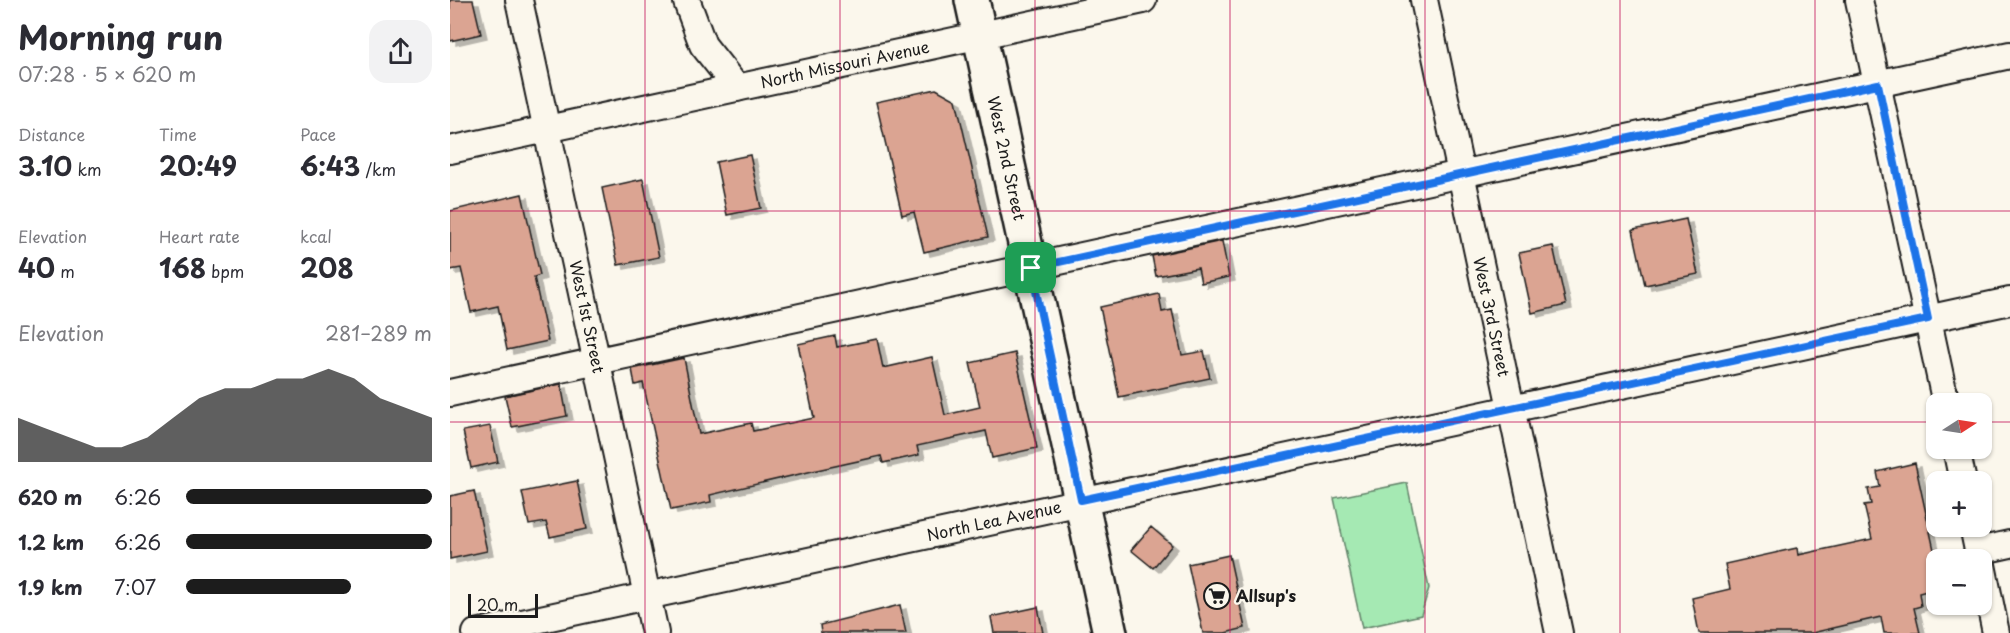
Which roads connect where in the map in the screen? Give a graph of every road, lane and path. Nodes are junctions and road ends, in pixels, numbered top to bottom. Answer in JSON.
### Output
{"nodes":[{"id":1,"x":519,"y":0,"type":"edge"},
{"id":2,"x":972,"y":0,"type":"edge"},
{"id":3,"x":1143,"y":0,"type":"edge"},
{"id":4,"x":1424,"y":0,"type":"edge"},
{"id":5,"x":1859,"y":0,"type":"edge"},
{"id":6,"x":687,"y":2,"type":"dead end"},
{"id":7,"x":980,"y":35,"type":"junction"},
{"id":8,"x":2010,"y":55,"type":"edge"},
{"id":9,"x":1878,"y":84,"type":"junction"},
{"id":10,"x":737,"y":88,"type":"junction"},
{"id":11,"x":546,"y":129,"type":"junction"},
{"id":12,"x":450,"y":150,"type":"edge"},
{"id":13,"x":1461,"y":174,"type":"junction"},
{"id":14,"x":1031,"y":268,"type":"junction"},
{"id":15,"x":2010,"y":301,"type":"edge"},
{"id":16,"x":1928,"y":319,"type":"junction"},
{"id":17,"x":596,"y":362,"type":"junction"},
{"id":18,"x":450,"y":393,"type":"edge"},
{"id":19,"x":1944,"y":393,"type":"edge"},
{"id":20,"x":1510,"y":407,"type":"junction"},
{"id":21,"x":1081,"y":500,"type":"junction"},
{"id":22,"x":2010,"y":544,"type":"edge"},
{"id":23,"x":1983,"y":549,"type":"edge"},
{"id":24,"x":647,"y":596,"type":"junction"},
{"id":25,"x":1992,"y":615,"type":"edge"},
{"id":26,"x":476,"y":633,"type":"edge"},
{"id":27,"x":655,"y":633,"type":"edge"},
{"id":28,"x":1110,"y":633,"type":"edge"},
{"id":29,"x":1558,"y":633,"type":"edge"},
{"id":30,"x":1996,"y":633,"type":"edge"}],
"edges":[{"from":1,"to":11,"type":"street","name":"West 1st Street"},
{"from":2,"to":7,"type":"main road","name":"West 2nd Street"},
{"from":3,"to":7,"type":"street","name":"North Missouri Avenue"},
{"from":4,"to":13,"type":"street","name":"West 3rd Street"},
{"from":5,"to":9,"type":"street"},
{"from":6,"to":10,"type":"street"},
{"from":7,"to":10,"type":"street","name":"North Missouri Avenue"},
{"from":7,"to":14,"type":"main road","name":"West 2nd Street"},
{"from":8,"to":9,"type":"street"},
{"from":9,"to":13,"type":"street"},
{"from":9,"to":16,"type":"street"},
{"from":10,"to":11,"type":"street","name":"North Missouri Avenue"},
{"from":11,"to":12,"type":"street","name":"North Missouri Avenue"},
{"from":11,"to":17,"type":"street","name":"West 1st Street"},
{"from":13,"to":14,"type":"street"},
{"from":13,"to":20,"type":"street","name":"West 3rd Street"},
{"from":14,"to":17,"type":"street"},
{"from":14,"to":21,"type":"main road","name":"West 2nd Street"},
{"from":15,"to":16,"type":"street","name":"North Lea Avenue"},
{"from":16,"to":19,"type":"street"},
{"from":16,"to":20,"type":"street","name":"North Lea Avenue"},
{"from":17,"to":18,"type":"street"},
{"from":17,"to":24,"type":"street","name":"West 1st Street"},
{"from":20,"to":21,"type":"street","name":"North Lea Avenue"},
{"from":20,"to":29,"type":"street","name":"West 3rd Street"},
{"from":21,"to":24,"type":"street","name":"North Lea Avenue"},
{"from":21,"to":28,"type":"main road","name":"West 2nd Street"},
{"from":22,"to":23,"type":"street"},
{"from":24,"to":26,"type":"street","name":"North Lea Avenue"},
{"from":24,"to":27,"type":"street","name":"West 1st Street"},
{"from":25,"to":30,"type":"street"}]}
